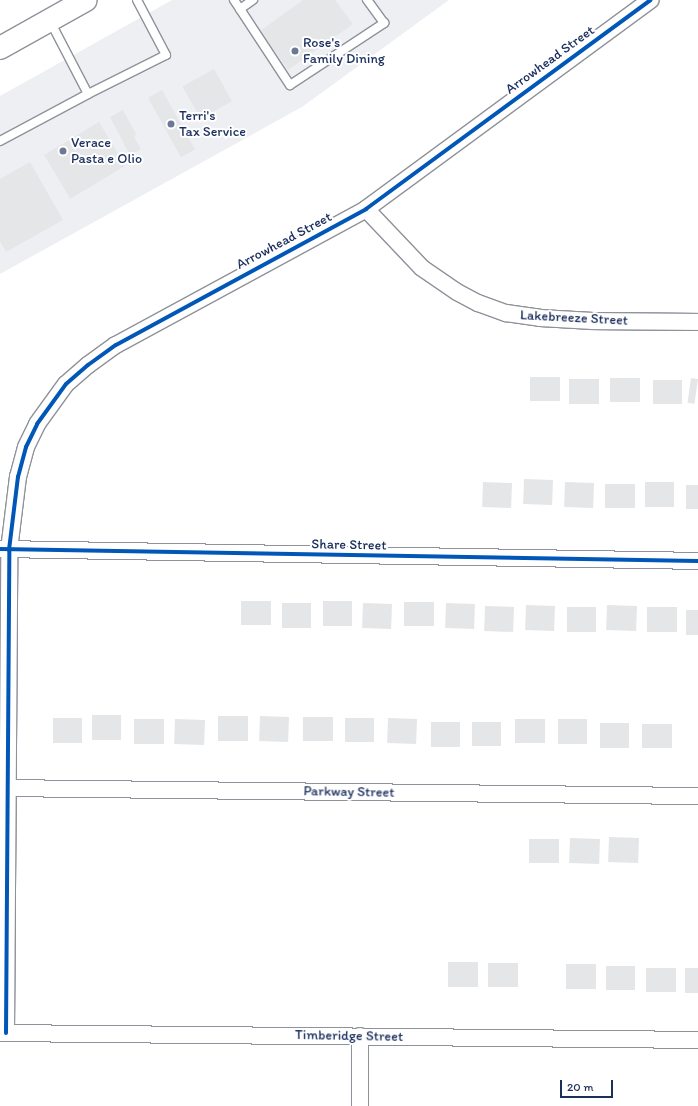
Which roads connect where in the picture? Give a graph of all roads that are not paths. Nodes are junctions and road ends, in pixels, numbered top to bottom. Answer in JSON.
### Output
{"nodes":[{"id":1,"x":137,"y":0,"type":"edge"},
{"id":2,"x":234,"y":0,"type":"edge"},
{"id":3,"x":253,"y":0,"type":"edge"},
{"id":4,"x":368,"y":0,"type":"edge"},
{"id":5,"x":651,"y":0,"type":"edge"},
{"id":6,"x":78,"y":2,"type":"edge"},
{"id":7,"x":240,"y":9,"type":"junction"},
{"id":8,"x":49,"y":20,"type":"junction"},
{"id":9,"x":0,"y":48,"type":"edge"},
{"id":10,"x":88,"y":94,"type":"junction"},
{"id":11,"x":0,"y":141,"type":"edge"},
{"id":12,"x":366,"y":209,"type":"junction"},
{"id":13,"x":698,"y":322,"type":"edge"},
{"id":14,"x":5,"y":550,"type":"edge"},
{"id":15,"x":698,"y":561,"type":"edge"},
{"id":16,"x":4,"y":789,"type":"edge"},
{"id":17,"x":698,"y":796,"type":"edge"},
{"id":18,"x":3,"y":1033,"type":"edge"},
{"id":19,"x":360,"y":1036,"type":"junction"},
{"id":20,"x":698,"y":1040,"type":"edge"},
{"id":21,"x":360,"y":1106,"type":"edge"}],
"edges":[{"from":1,"to":10,"type":"lane"},
{"from":2,"to":7,"type":"lane"},
{"from":3,"to":7,"type":"lane"},
{"from":4,"to":7,"type":"lane"},
{"from":5,"to":12,"type":"street","name":"Arrowhead Street"},
{"from":6,"to":8,"type":"main road"},
{"from":8,"to":9,"type":"main road"},
{"from":8,"to":10,"type":"lane"},
{"from":10,"to":11,"type":"lane"},
{"from":12,"to":13,"type":"street","name":"Lakebreeze Street"},
{"from":12,"to":14,"type":"street","name":"Arrowhead Street"},
{"from":14,"to":15,"type":"street","name":"Share Street"},
{"from":14,"to":16,"type":"street","name":"Arrowhead Street"},
{"from":16,"to":17,"type":"street","name":"Parkway Street"},
{"from":16,"to":18,"type":"street","name":"Arrowhead Street"},
{"from":18,"to":19,"type":"street","name":"Timberidge Street"},
{"from":19,"to":20,"type":"street","name":"Timberidge Street"},
{"from":19,"to":21,"type":"street"}]}
